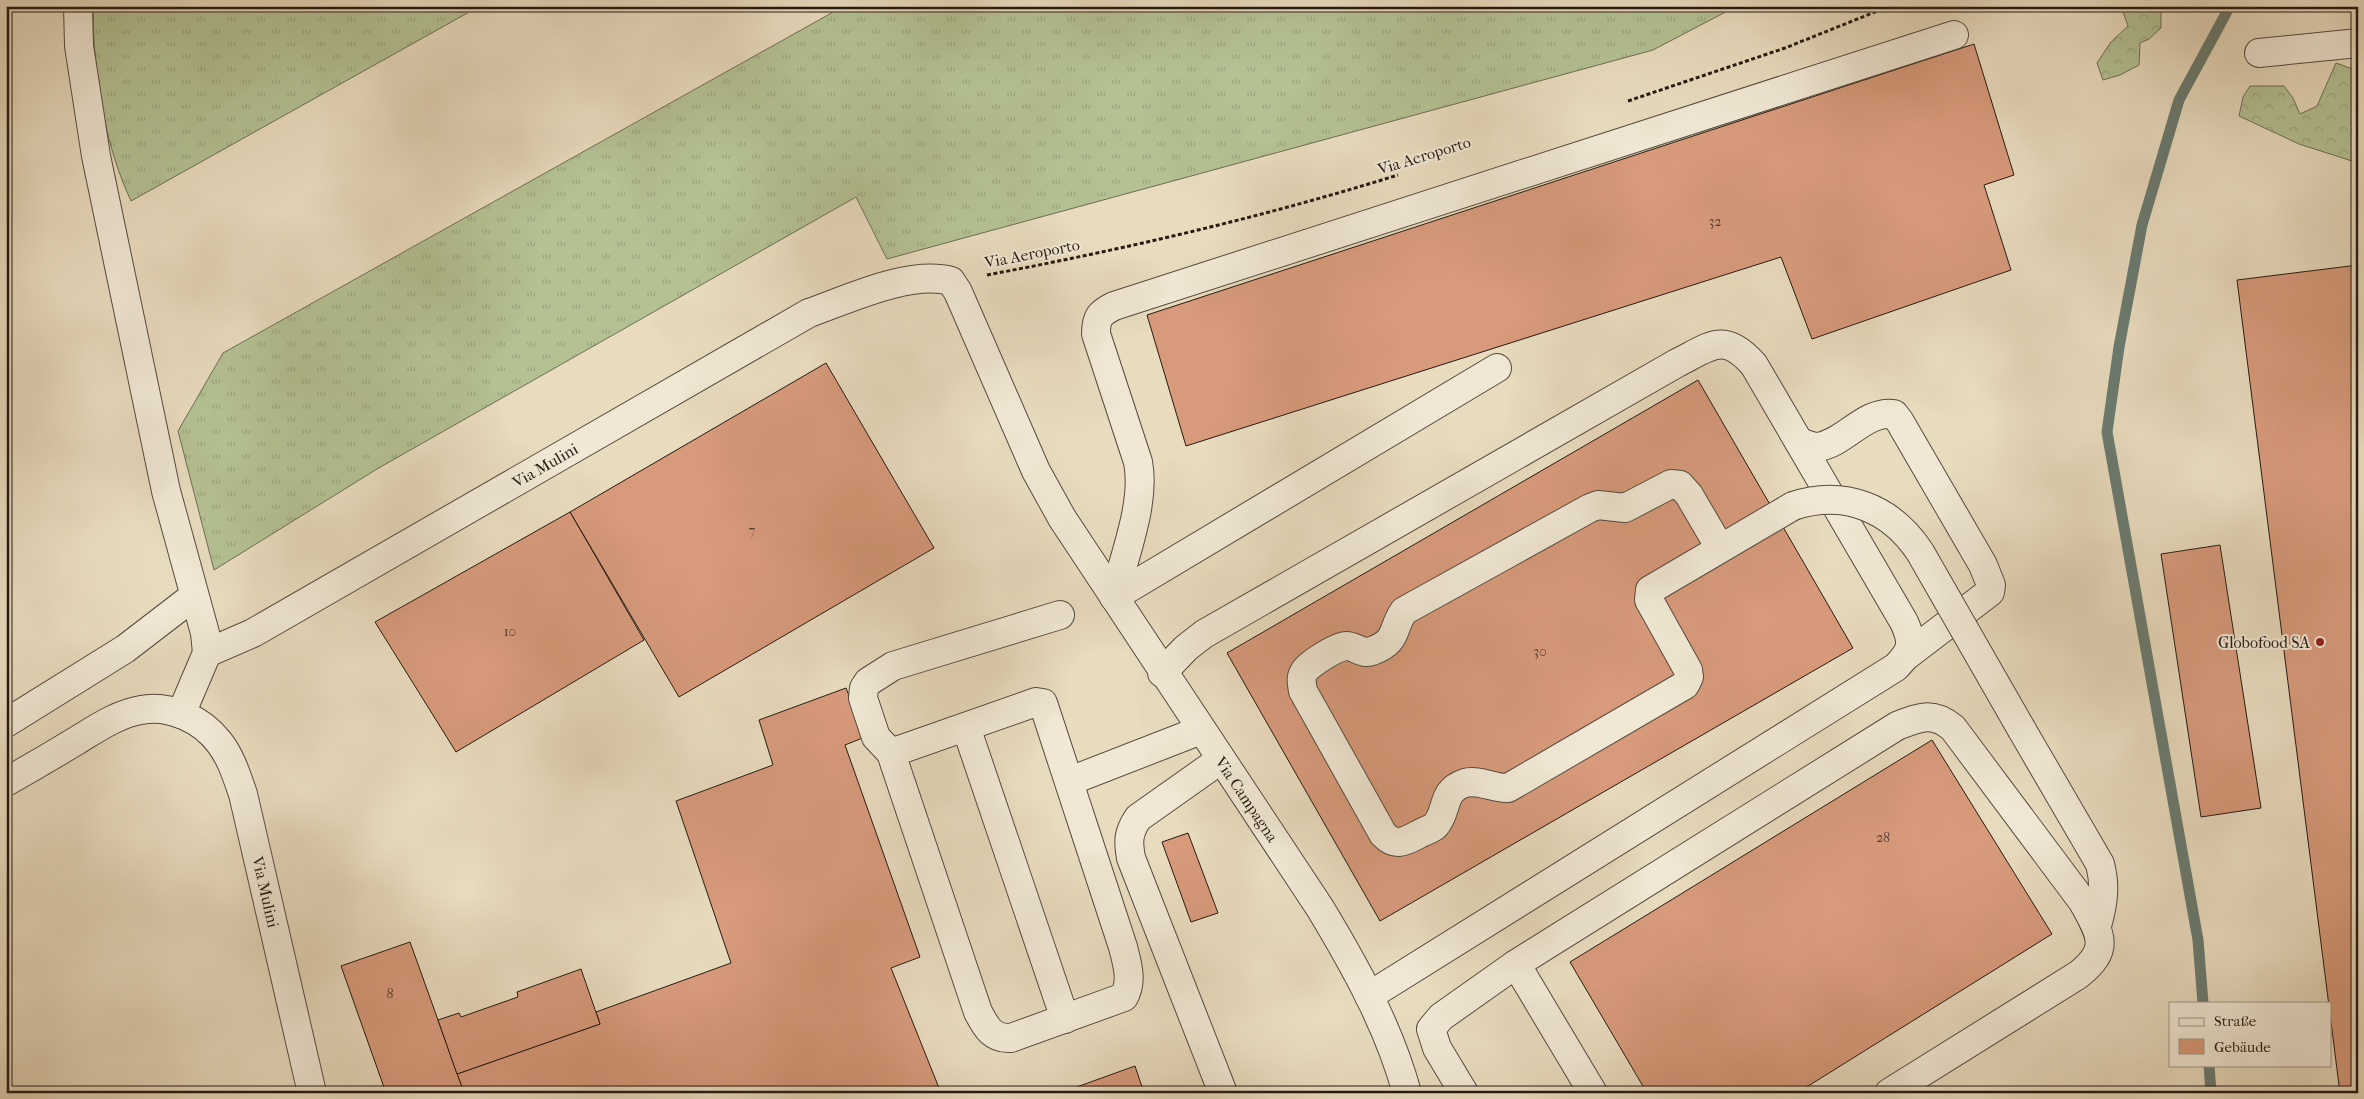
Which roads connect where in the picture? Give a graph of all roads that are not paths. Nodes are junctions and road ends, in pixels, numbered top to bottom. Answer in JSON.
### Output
{"nodes":[{"id":1,"x":78,"y":6,"type":"edge"},
{"id":2,"x":1954,"y":35,"type":"dead end"},
{"id":3,"x":2358,"y":43,"type":"edge"},
{"id":4,"x":2259,"y":53,"type":"dead end"},
{"id":5,"x":951,"y":281,"type":"joint"},
{"id":6,"x":1497,"y":368,"type":"dead end"},
{"id":7,"x":1799,"y":442,"type":"junction"},
{"id":8,"x":1720,"y":548,"type":"junction"},
{"id":9,"x":194,"y":596,"type":"junction"},
{"id":10,"x":1114,"y":597,"type":"junction"},
{"id":11,"x":1060,"y":615,"type":"dead end"},
{"id":12,"x":207,"y":653,"type":"junction"},
{"id":13,"x":1906,"y":656,"type":"junction"},
{"id":14,"x":1162,"y":673,"type":"junction"},
{"id":15,"x":181,"y":714,"type":"junction"},
{"id":16,"x":6,"y":723,"type":"edge"},
{"id":17,"x":966,"y":727,"type":"junction"},
{"id":18,"x":1201,"y":730,"type":"junction"},
{"id":19,"x":891,"y":753,"type":"junction"},
{"id":20,"x":1220,"y":760,"type":"junction"},
{"id":21,"x":1070,"y":781,"type":"junction"},
{"id":22,"x":6,"y":782,"type":"edge"},
{"id":23,"x":2096,"y":926,"type":"junction"},
{"id":24,"x":1516,"y":964,"type":"junction"},
{"id":25,"x":1369,"y":996,"type":"junction"},
{"id":26,"x":1065,"y":1019,"type":"junction"},
{"id":27,"x":312,"y":1093,"type":"edge"},
{"id":28,"x":1223,"y":1093,"type":"edge"},
{"id":29,"x":1407,"y":1093,"type":"edge"},
{"id":30,"x":1464,"y":1093,"type":"edge"},
{"id":31,"x":1593,"y":1093,"type":"edge"},
{"id":32,"x":1889,"y":1093,"type":"edge"}],
"edges":[{"from":1,"to":9,"type":"street"},
{"from":2,"to":10,"type":"street"},
{"from":3,"to":4,"type":"street"},
{"from":5,"to":10,"type":"street","name":"Via Campagna"},
{"from":5,"to":12,"type":"street","name":"Via Mulini"},
{"from":6,"to":10,"type":"street"},
{"from":7,"to":13,"type":"street"},
{"from":7,"to":13,"type":"street"},
{"from":7,"to":14,"type":"street"},
{"from":8,"to":8,"type":"street"},
{"from":8,"to":23,"type":"street","bridge":true},
{"from":9,"to":12,"type":"street"},
{"from":9,"to":16,"type":"street"},
{"from":10,"to":14,"type":"street","name":"Via Campagna"},
{"from":11,"to":19,"type":"street"},
{"from":12,"to":15,"type":"street"},
{"from":13,"to":25,"type":"street"},
{"from":14,"to":18,"type":"street","name":"Via Campagna"},
{"from":15,"to":22,"type":"street","name":"Via Mulini"},
{"from":15,"to":27,"type":"street","name":"Via Mulini"},
{"from":17,"to":19,"type":"street"},
{"from":17,"to":21,"type":"street"},
{"from":17,"to":26,"type":"street"},
{"from":18,"to":20,"type":"street","name":"Via Campagna"},
{"from":18,"to":21,"type":"street"},
{"from":19,"to":26,"type":"street"},
{"from":20,"to":25,"type":"street","name":"Via Campagna"},
{"from":20,"to":28,"type":"street"},
{"from":21,"to":26,"type":"street"},
{"from":23,"to":24,"type":"street"},
{"from":23,"to":32,"type":"street"},
{"from":24,"to":30,"type":"street"},
{"from":24,"to":31,"type":"street"},
{"from":25,"to":29,"type":"street","name":"Via Campagna"}]}
